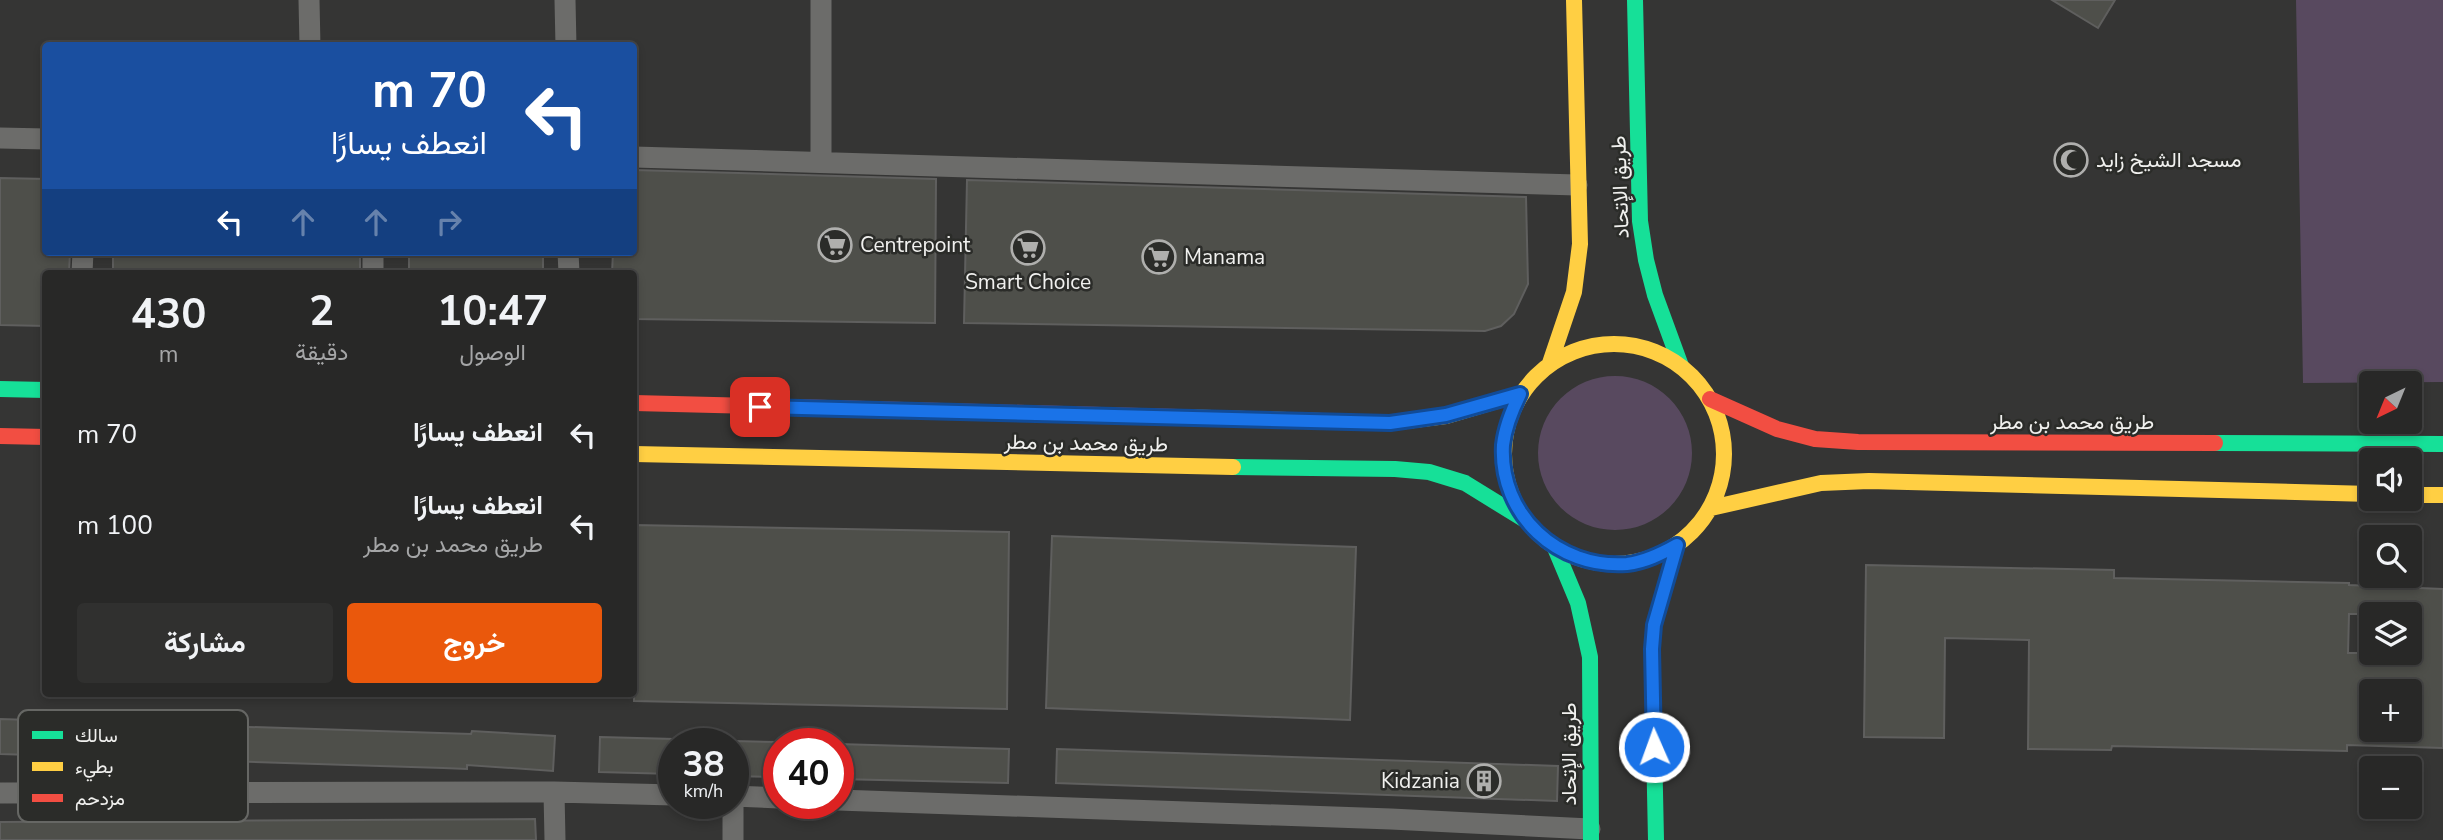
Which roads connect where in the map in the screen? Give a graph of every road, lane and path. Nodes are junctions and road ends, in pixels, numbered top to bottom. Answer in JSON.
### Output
{"nodes":[{"id":1,"x":309,"y":0,"type":"edge"},
{"id":2,"x":565,"y":0,"type":"edge"},
{"id":3,"x":821,"y":0,"type":"edge"},
{"id":4,"x":1574,"y":0,"type":"edge"},
{"id":5,"x":1635,"y":0,"type":"edge"},
{"id":6,"x":310,"y":42,"type":"edge"},
{"id":7,"x":566,"y":42,"type":"edge"},
{"id":8,"x":0,"y":138,"type":"edge"},
{"id":9,"x":42,"y":139,"type":"edge"},
{"id":10,"x":637,"y":157,"type":"edge"},
{"id":11,"x":821,"y":162,"type":"junction"},
{"id":12,"x":1577,"y":185,"type":"junction"},
{"id":13,"x":1550,"y":363,"type":"junction"},
{"id":14,"x":1681,"y":366,"type":"junction"},
{"id":15,"x":0,"y":390,"type":"edge"},
{"id":16,"x":42,"y":390,"type":"edge"},
{"id":17,"x":1520,"y":394,"type":"junction"},
{"id":18,"x":1710,"y":399,"type":"junction"},
{"id":19,"x":637,"y":404,"type":"edge"},
{"id":20,"x":0,"y":436,"type":"edge"},
{"id":21,"x":42,"y":437,"type":"edge"},
{"id":22,"x":2443,"y":444,"type":"edge"},
{"id":23,"x":637,"y":454,"type":"edge"},
{"id":24,"x":2359,"y":494,"type":"edge"},
{"id":25,"x":2422,"y":495,"type":"edge"},
{"id":26,"x":2443,"y":495,"type":"edge"},
{"id":27,"x":1711,"y":508,"type":"junction"},
{"id":28,"x":1525,"y":520,"type":"junction"},
{"id":29,"x":1677,"y":545,"type":"junction"},
{"id":30,"x":1555,"y":548,"type":"junction"},
{"id":31,"x":554,"y":792,"type":"junction"},
{"id":32,"x":0,"y":793,"type":"edge"},
{"id":33,"x":18,"y":793,"type":"edge"},
{"id":34,"x":248,"y":793,"type":"edge"},
{"id":35,"x":658,"y":795,"type":"edge"},
{"id":36,"x":854,"y":801,"type":"edge"},
{"id":37,"x":733,"y":819,"type":"edge"},
{"id":38,"x":1391,"y":830,"type":"edge"},
{"id":39,"x":1590,"y":834,"type":"edge"},
{"id":40,"x":555,"y":840,"type":"edge"},
{"id":41,"x":733,"y":840,"type":"edge"},
{"id":42,"x":1656,"y":840,"type":"edge"}],
"edges":[{"from":1,"to":6,"type":"street"},
{"from":2,"to":7,"type":"street"},
{"from":3,"to":11,"type":"street"},
{"from":4,"to":12,"type":"street","name":"طريق اﻹتحاد"},
{"from":5,"to":14,"type":"street","name":"طريق اﻹتحاد"},
{"from":8,"to":9,"type":"street"},
{"from":10,"to":11,"type":"street"},
{"from":11,"to":12,"type":"street"},
{"from":12,"to":13,"type":"street","name":"طريق اﻹتحاد"},
{"from":13,"to":14,"type":"street"},
{"from":13,"to":17,"type":"street"},
{"from":14,"to":18,"type":"street"},
{"from":15,"to":16,"type":"street"},
{"from":17,"to":19,"type":"street","name":"طريق محمد بن مطر"},
{"from":17,"to":28,"type":"street"},
{"from":18,"to":22,"type":"street","name":"طريق محمد بن مطر"},
{"from":18,"to":27,"type":"street"},
{"from":20,"to":21,"type":"street"},
{"from":23,"to":28,"type":"street","name":"طريق محمد بن مطر"},
{"from":24,"to":27,"type":"street"},
{"from":25,"to":26,"type":"street"},
{"from":27,"to":29,"type":"street"},
{"from":28,"to":30,"type":"street"},
{"from":29,"to":30,"type":"street"},
{"from":29,"to":42,"type":"street"},
{"from":30,"to":39,"type":"street","name":"طريق اﻹتحاد"},
{"from":31,"to":34,"type":"street"},
{"from":31,"to":35,"type":"street"},
{"from":31,"to":40,"type":"street"},
{"from":32,"to":33,"type":"street"},
{"from":36,"to":38,"type":"street"},
{"from":37,"to":41,"type":"street"},
{"from":38,"to":39,"type":"street"}]}
